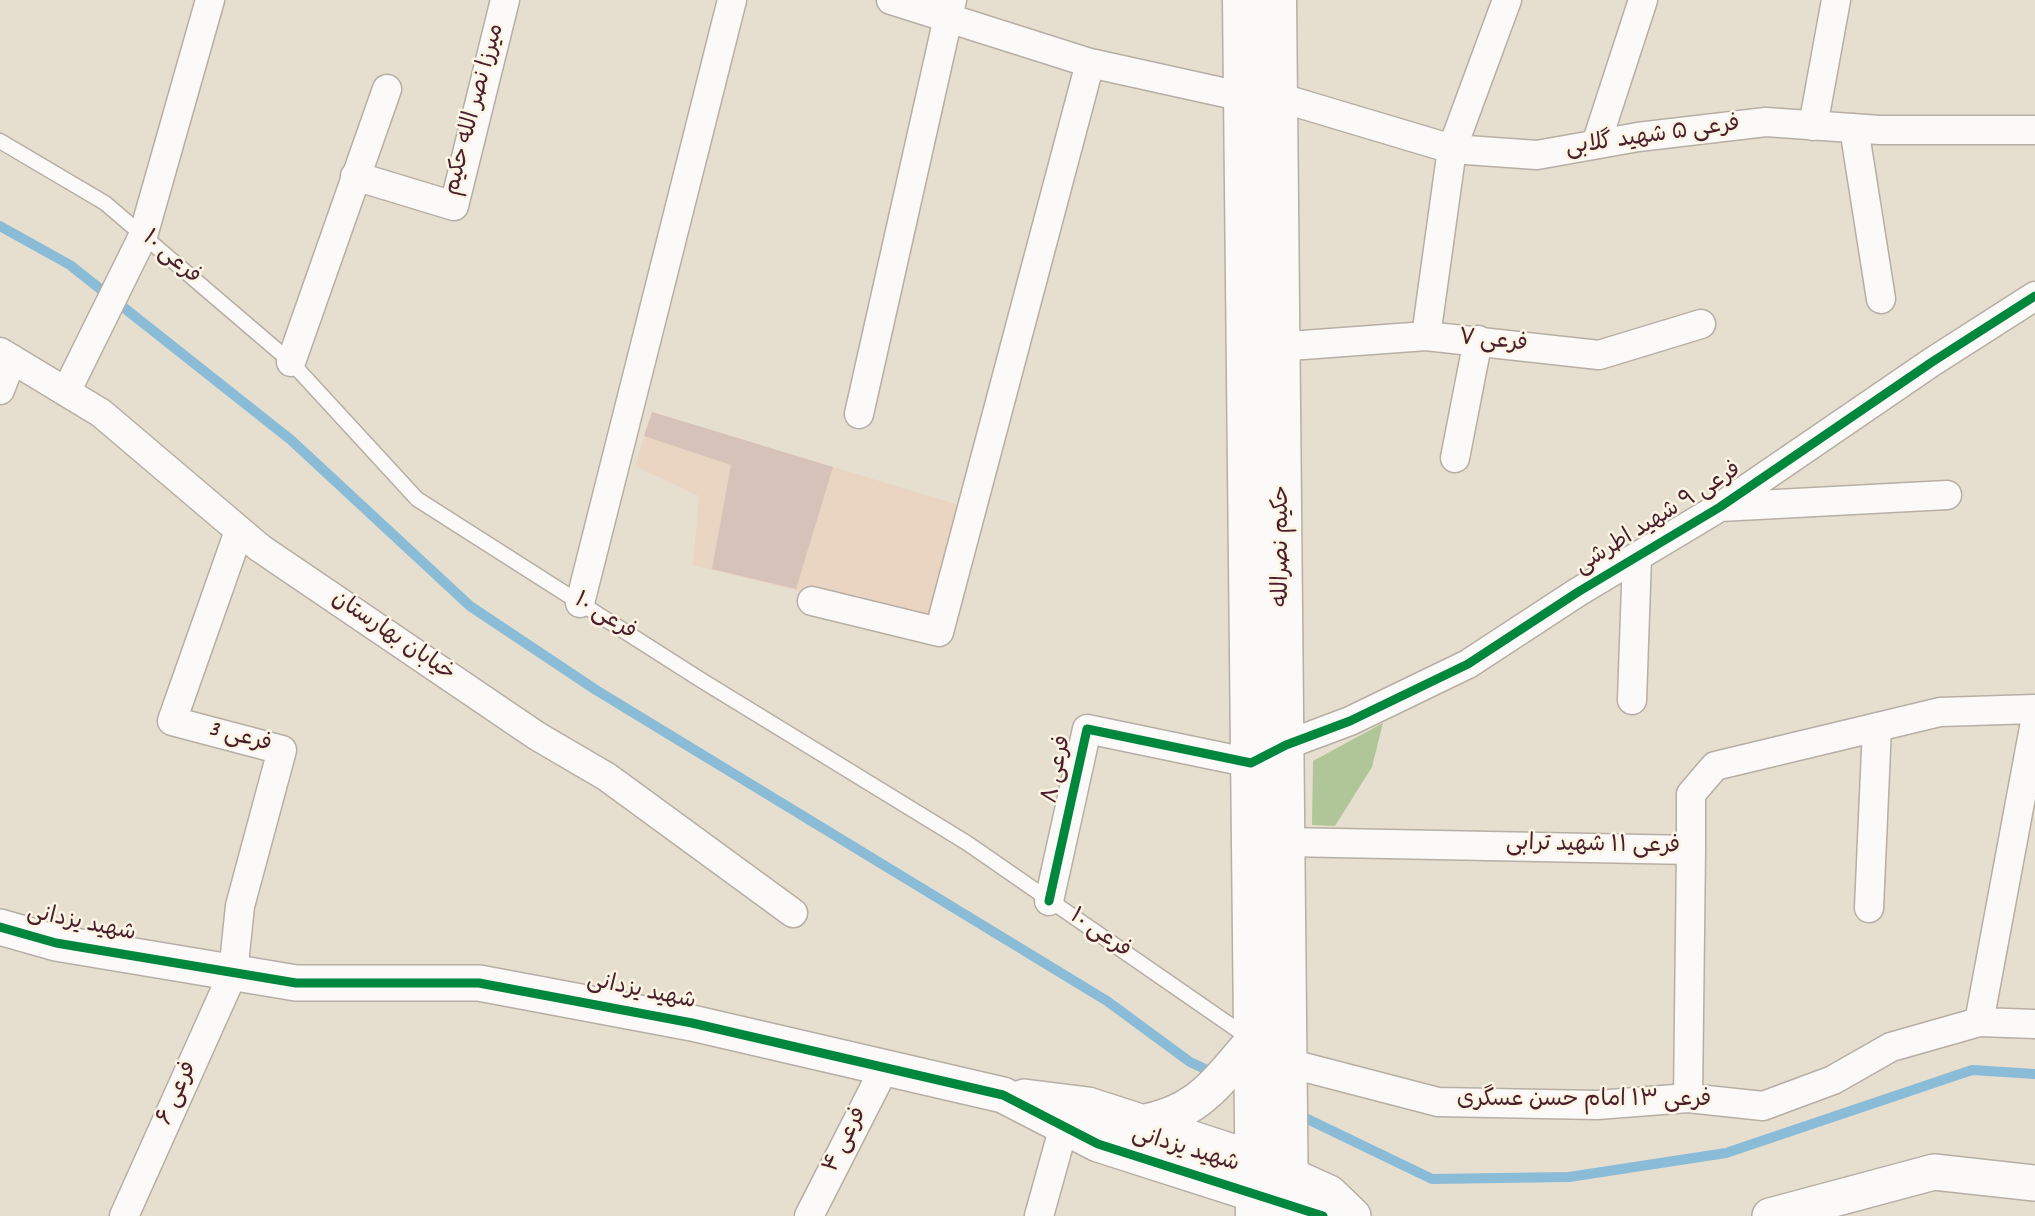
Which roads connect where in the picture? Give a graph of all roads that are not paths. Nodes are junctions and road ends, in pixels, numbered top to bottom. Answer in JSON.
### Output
{"nodes":[{"id":1,"x":210,"y":0,"type":"edge"},
{"id":2,"x":505,"y":0,"type":"edge"},
{"id":3,"x":732,"y":0,"type":"edge"},
{"id":4,"x":891,"y":0,"type":"edge"},
{"id":5,"x":1242,"y":0,"type":"edge"},
{"id":6,"x":1277,"y":0,"type":"edge"},
{"id":7,"x":1507,"y":0,"type":"edge"},
{"id":8,"x":1643,"y":0,"type":"edge"},
{"id":9,"x":1836,"y":0,"type":"edge"},
{"id":10,"x":950,"y":9,"type":"edge"},
{"id":11,"x":1090,"y":63,"type":"junction"},
{"id":12,"x":387,"y":89,"type":"dead end"},
{"id":13,"x":1261,"y":97,"type":"junction"},
{"id":14,"x":1813,"y":125,"type":"junction"},
{"id":15,"x":1854,"y":128,"type":"junction"},
{"id":16,"x":2035,"y":130,"type":"edge"},
{"id":17,"x":0,"y":141,"type":"edge"},
{"id":18,"x":1596,"y":144,"type":"junction"},
{"id":19,"x":1452,"y":149,"type":"junction"},
{"id":20,"x":355,"y":176,"type":"junction"},
{"id":21,"x":139,"y":244,"type":"junction"},
{"id":22,"x":2035,"y":296,"type":"edge"},
{"id":23,"x":1881,"y":299,"type":"dead end"},
{"id":24,"x":1701,"y":324,"type":"dead end"},
{"id":25,"x":1426,"y":337,"type":"junction"},
{"id":26,"x":1478,"y":340,"type":"junction"},
{"id":27,"x":1264,"y":348,"type":"junction"},
{"id":28,"x":6,"y":356,"type":"edge"},
{"id":29,"x":291,"y":362,"type":"junction"},
{"id":30,"x":0,"y":390,"type":"edge"},
{"id":31,"x":66,"y":392,"type":"junction"},
{"id":32,"x":859,"y":414,"type":"dead end"},
{"id":33,"x":1455,"y":458,"type":"dead end"},
{"id":34,"x":1947,"y":495,"type":"dead end"},
{"id":35,"x":1720,"y":507,"type":"junction"},
{"id":36,"x":239,"y":531,"type":"junction"},
{"id":37,"x":1637,"y":557,"type":"junction"},
{"id":38,"x":812,"y":601,"type":"dead end"},
{"id":39,"x":580,"y":603,"type":"junction"},
{"id":40,"x":1632,"y":700,"type":"dead end"},
{"id":41,"x":2035,"y":709,"type":"edge"},
{"id":42,"x":2035,"y":722,"type":"edge"},
{"id":43,"x":1877,"y":727,"type":"junction"},
{"id":44,"x":1286,"y":745,"type":"junction"},
{"id":45,"x":1251,"y":764,"type":"junction"},
{"id":46,"x":1286,"y":842,"type":"junction"},
{"id":47,"x":1691,"y":849,"type":"junction"},
{"id":48,"x":1049,"y":901,"type":"junction"},
{"id":49,"x":1869,"y":908,"type":"dead end"},
{"id":50,"x":793,"y":912,"type":"dead end"},
{"id":51,"x":0,"y":927,"type":"edge"},
{"id":52,"x":233,"y":972,"type":"junction"},
{"id":53,"x":1979,"y":1022,"type":"junction"},
{"id":54,"x":2035,"y":1024,"type":"edge"},
{"id":55,"x":1253,"y":1041,"type":"junction"},
{"id":56,"x":885,"y":1067,"type":"junction"},
{"id":57,"x":1277,"y":1079,"type":"junction"},
{"id":58,"x":1003,"y":1095,"type":"junction"},
{"id":59,"x":1688,"y":1098,"type":"junction"},
{"id":60,"x":1140,"y":1123,"type":"junction"},
{"id":61,"x":1064,"y":1126,"type":"junction"},
{"id":62,"x":1277,"y":1183,"type":"edge"},
{"id":63,"x":2035,"y":1183,"type":"edge"},
{"id":64,"x":124,"y":1216,"type":"edge"},
{"id":65,"x":809,"y":1216,"type":"edge"},
{"id":66,"x":1040,"y":1216,"type":"edge"},
{"id":67,"x":1353,"y":1216,"type":"edge"},
{"id":68,"x":1770,"y":1216,"type":"edge"}],
"edges":[{"from":1,"to":21,"type":"street"},
{"from":2,"to":20,"type":"street","name":"میرزا نصر الله حکیم"},
{"from":3,"to":39,"type":"street"},
{"from":4,"to":10,"type":"street","name":"فرعی ۵ شهید گلابی"},
{"from":5,"to":13,"type":"main road","name":"حکیم نصرالله"},
{"from":6,"to":13,"type":"main road","name":"حکیم نصرالله"},
{"from":7,"to":19,"type":"street"},
{"from":8,"to":18,"type":"street"},
{"from":9,"to":14,"type":"street"},
{"from":10,"to":11,"type":"street","name":"فرعی ۵ شهید گلابی"},
{"from":10,"to":32,"type":"street"},
{"from":11,"to":13,"type":"street","name":"فرعی ۵ شهید گلابی"},
{"from":11,"to":38,"type":"street"},
{"from":12,"to":20,"type":"street"},
{"from":13,"to":19,"type":"street","name":"فرعی ۵ شهید گلابی"},
{"from":13,"to":27,"type":"main road","name":"حکیم نصرالله"},
{"from":14,"to":15,"type":"street","name":"فرعی ۵ شهید گلابی"},
{"from":14,"to":18,"type":"street","name":"فرعی ۵ شهید گلابی"},
{"from":15,"to":16,"type":"street","name":"فرعی ۵ شهید گلابی"},
{"from":15,"to":23,"type":"street"},
{"from":17,"to":21,"type":"lane","name":"فرعی ۱۰"},
{"from":18,"to":19,"type":"street","name":"فرعی ۵ شهید گلابی"},
{"from":19,"to":25,"type":"street"},
{"from":20,"to":29,"type":"street"},
{"from":21,"to":29,"type":"lane","name":"فرعی ۱۰"},
{"from":21,"to":31,"type":"street"},
{"from":22,"to":35,"type":"street","name":"فرعی ۹ شهید اطرشی"},
{"from":24,"to":26,"type":"street","name":"فرعی ۷"},
{"from":25,"to":26,"type":"street","name":"فرعی ۷"},
{"from":25,"to":27,"type":"street","name":"فرعی ۷"},
{"from":26,"to":33,"type":"street"},
{"from":27,"to":44,"type":"main road","name":"حکیم نصرالله"},
{"from":27,"to":45,"type":"main road","name":"حکیم نصرالله"},
{"from":28,"to":30,"type":"street"},
{"from":28,"to":31,"type":"street","name":"خیابان بهارستان"},
{"from":29,"to":39,"type":"lane","name":"فرعی ۱۰"},
{"from":31,"to":36,"type":"street","name":"خیابان بهارستان"},
{"from":34,"to":35,"type":"street"},
{"from":35,"to":37,"type":"street","name":"فرعی ۹ شهید اطرشی"},
{"from":36,"to":50,"type":"street","name":"خیابان بهارستان"},
{"from":36,"to":52,"type":"street","name":"فرعی 3"},
{"from":37,"to":40,"type":"street"},
{"from":37,"to":44,"type":"street","name":"فرعی ۹ شهید اطرشی"},
{"from":39,"to":48,"type":"lane","name":"فرعی ۱۰"},
{"from":41,"to":43,"type":"street","name":"فرعی ۱۱ شهید ترابی"},
{"from":42,"to":53,"type":"street"},
{"from":43,"to":47,"type":"street","name":"فرعی ۱۱ شهید ترابی"},
{"from":43,"to":49,"type":"street"},
{"from":44,"to":45,"type":"street"},
{"from":44,"to":46,"type":"main road","name":"حکیم نصرالله"},
{"from":45,"to":48,"type":"street","name":"فرعی ۸"},
{"from":45,"to":55,"type":"main road","name":"حکیم نصرالله"},
{"from":46,"to":47,"type":"street","name":"فرعی ۱۱ شهید ترابی"},
{"from":46,"to":57,"type":"main road","name":"حکیم نصرالله"},
{"from":47,"to":59,"type":"street"},
{"from":48,"to":55,"type":"lane","name":"فرعی ۱۰"},
{"from":51,"to":52,"type":"street","name":"شهید یزدانی"},
{"from":52,"to":56,"type":"street","name":"شهید یزدانی"},
{"from":52,"to":64,"type":"street","name":"فرعی ۶"},
{"from":53,"to":54,"type":"street","name":"فرعی ۱۳ امام حسن عسگری"},
{"from":53,"to":59,"type":"street","name":"فرعی ۱۳ امام حسن عسگری"},
{"from":55,"to":57,"type":"main road","name":"حکیم نصرالله"},
{"from":55,"to":60,"type":"street"},
{"from":56,"to":58,"type":"street","name":"شهید یزدانی"},
{"from":56,"to":65,"type":"street","name":"فرعی ۴"},
{"from":57,"to":59,"type":"street","name":"فرعی ۱۳ امام حسن عسگری"},
{"from":57,"to":62,"type":"main road"},
{"from":58,"to":60,"type":"street"},
{"from":58,"to":61,"type":"street","name":"شهید یزدانی"},
{"from":60,"to":62,"type":"street"},
{"from":61,"to":62,"type":"street","name":"شهید یزدانی"},
{"from":61,"to":66,"type":"street"},
{"from":62,"to":67,"type":"street"},
{"from":63,"to":68,"type":"street"}]}
